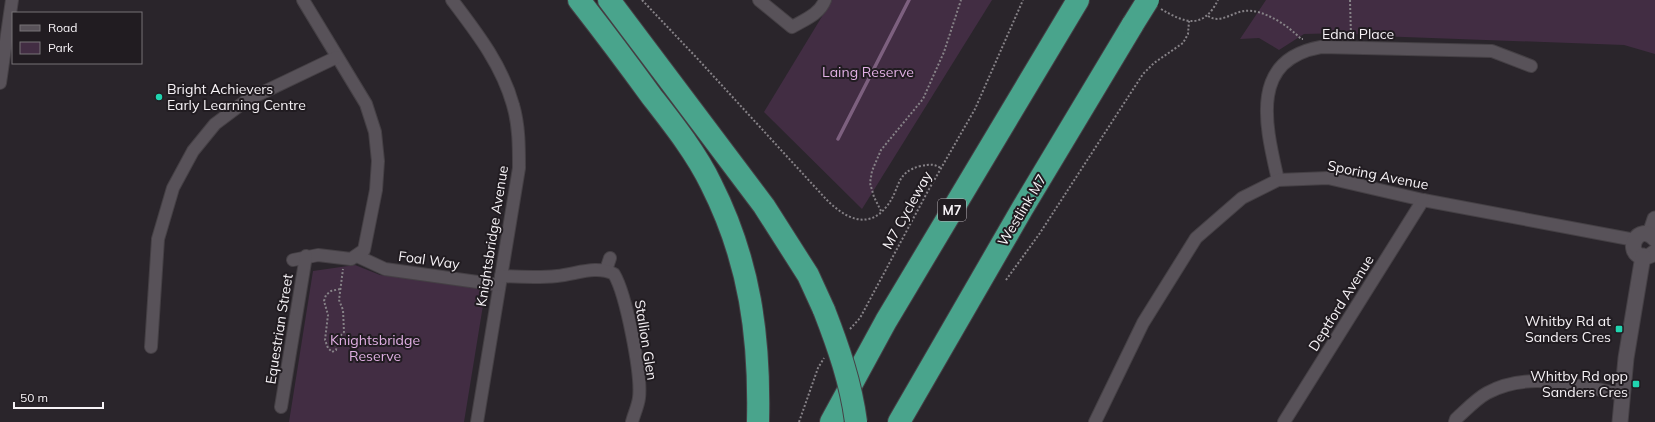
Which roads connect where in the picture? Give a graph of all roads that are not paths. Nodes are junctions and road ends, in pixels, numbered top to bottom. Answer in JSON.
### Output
{"nodes":[{"id":1,"x":12,"y":0,"type":"edge"},
{"id":2,"x":303,"y":0,"type":"edge"},
{"id":3,"x":452,"y":0,"type":"edge"},
{"id":4,"x":579,"y":0,"type":"edge"},
{"id":5,"x":609,"y":0,"type":"edge"},
{"id":6,"x":759,"y":0,"type":"edge"},
{"id":7,"x":825,"y":0,"type":"edge"},
{"id":8,"x":1078,"y":0,"type":"edge"},
{"id":9,"x":1154,"y":4,"type":"edge"},
{"id":10,"x":337,"y":57,"type":"junction"},
{"id":11,"x":1531,"y":66,"type":"dead end"},
{"id":12,"x":0,"y":83,"type":"edge"},
{"id":13,"x":1278,"y":180,"type":"junction"},
{"id":14,"x":1423,"y":200,"type":"junction"},
{"id":15,"x":1655,"y":219,"type":"edge"},
{"id":16,"x":1652,"y":236,"type":"edge"},
{"id":17,"x":1635,"y":240,"type":"junction"},
{"id":18,"x":1649,"y":254,"type":"edge"},
{"id":19,"x":306,"y":256,"type":"junction"},
{"id":20,"x":357,"y":256,"type":"junction"},
{"id":21,"x":610,"y":258,"type":"dead end"},
{"id":22,"x":293,"y":260,"type":"dead end"},
{"id":23,"x":606,"y":270,"type":"junction"},
{"id":24,"x":500,"y":281,"type":"junction"},
{"id":25,"x":151,"y":348,"type":"dead end"},
{"id":26,"x":1622,"y":394,"type":"junction"},
{"id":27,"x":281,"y":407,"type":"dead end"},
{"id":28,"x":477,"y":422,"type":"edge"},
{"id":29,"x":632,"y":422,"type":"edge"},
{"id":30,"x":758,"y":422,"type":"edge"},
{"id":31,"x":831,"y":422,"type":"edge"},
{"id":32,"x":856,"y":422,"type":"edge"},
{"id":33,"x":900,"y":422,"type":"edge"},
{"id":34,"x":1096,"y":422,"type":"edge"},
{"id":35,"x":1284,"y":422,"type":"edge"},
{"id":36,"x":1455,"y":422,"type":"edge"},
{"id":37,"x":1620,"y":422,"type":"edge"}],
"edges":[{"from":1,"to":12,"type":"street"},
{"from":2,"to":10,"type":"street"},
{"from":3,"to":24,"type":"street","name":"Knightsbridge Avenue"},
{"from":4,"to":30,"type":"highway"},
{"from":5,"to":32,"type":"highway","bridge":true},
{"from":6,"to":7,"type":"street"},
{"from":8,"to":31,"type":"highway","number":"M7"},
{"from":9,"to":33,"type":"highway","name":"Westlink M7","bridge":true},
{"from":10,"to":20,"type":"street"},
{"from":10,"to":25,"type":"street"},
{"from":11,"to":13,"type":"street","name":"Edna Place"},
{"from":13,"to":14,"type":"street","name":"Sporing Avenue"},
{"from":13,"to":34,"type":"street","name":"Sporing Avenue"},
{"from":14,"to":17,"type":"street","name":"Sporing Avenue"},
{"from":14,"to":35,"type":"street","name":"Deptford Avenue"},
{"from":15,"to":16,"type":"street"},
{"from":16,"to":17,"type":"street"},
{"from":17,"to":18,"type":"street"},
{"from":18,"to":26,"type":"street"},
{"from":19,"to":20,"type":"street","name":"Equestrian Street"},
{"from":19,"to":22,"type":"street","name":"Equestrian Street"},
{"from":19,"to":27,"type":"street","name":"Equestrian Street"},
{"from":20,"to":24,"type":"street","name":"Foal Way"},
{"from":21,"to":23,"type":"street"},
{"from":23,"to":24,"type":"street"},
{"from":23,"to":29,"type":"street","name":"Stallion Glen"},
{"from":24,"to":28,"type":"street","name":"Knightsbridge Avenue"},
{"from":26,"to":36,"type":"street"},
{"from":26,"to":37,"type":"street"}]}
